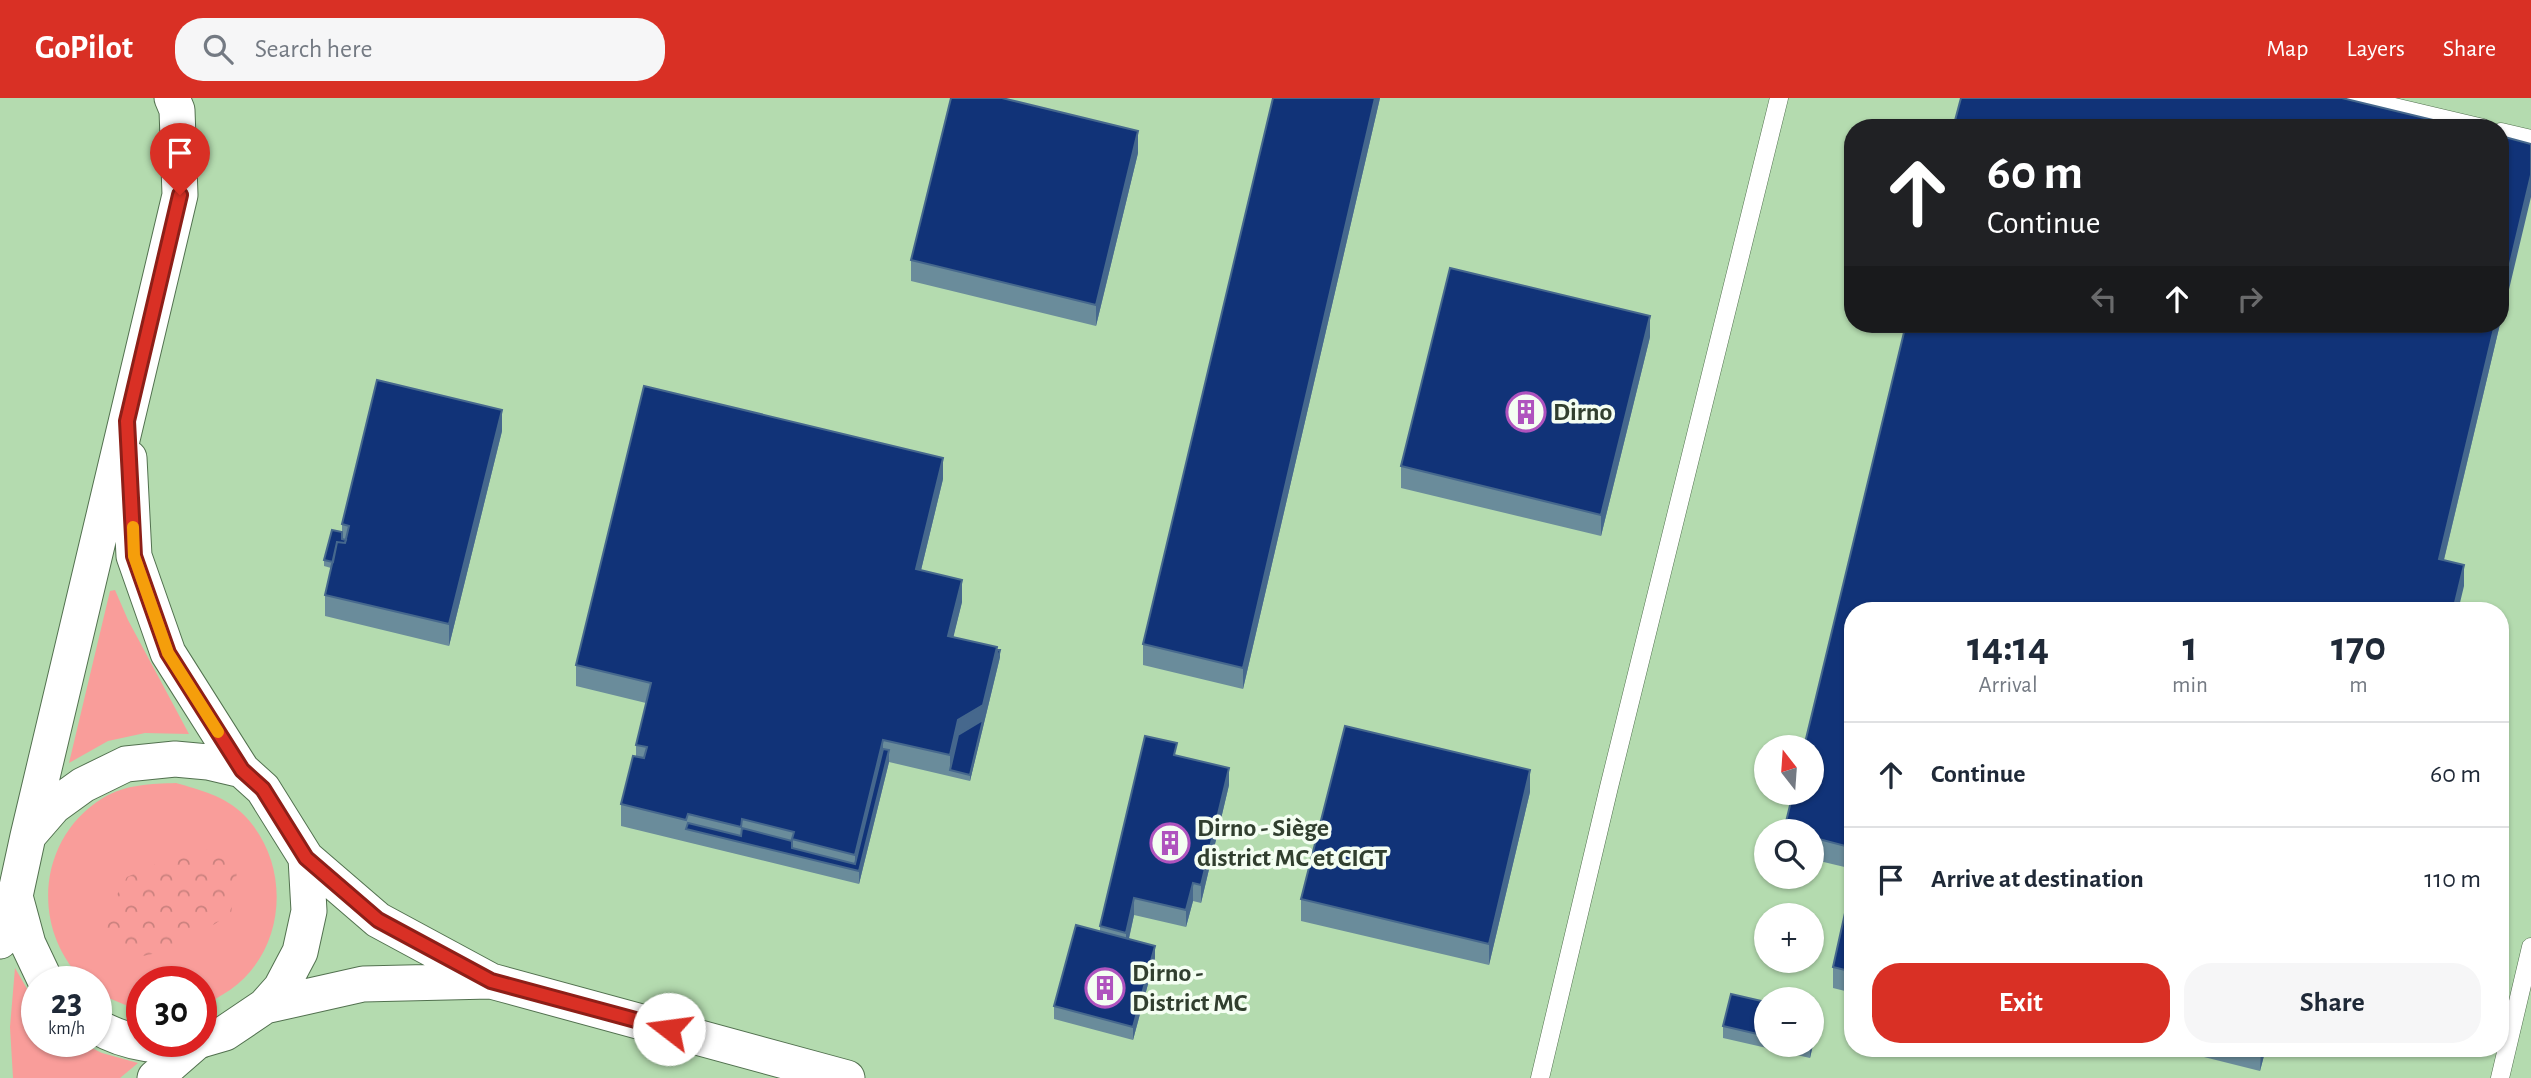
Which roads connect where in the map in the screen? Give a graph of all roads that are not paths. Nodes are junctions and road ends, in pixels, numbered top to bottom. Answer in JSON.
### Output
{"nodes":[{"id":1,"x":172,"y":98,"type":"edge"},
{"id":2,"x":1779,"y":98,"type":"edge"},
{"id":3,"x":2356,"y":98,"type":"edge"},
{"id":4,"x":2445,"y":119,"type":"edge"},
{"id":5,"x":2509,"y":134,"type":"edge"},
{"id":6,"x":2531,"y":139,"type":"edge"},
{"id":7,"x":127,"y":421,"type":"junction"},
{"id":8,"x":242,"y":770,"type":"junction"},
{"id":9,"x":28,"y":836,"type":"junction"},
{"id":10,"x":306,"y":858,"type":"junction"},
{"id":11,"x":15,"y":896,"type":"junction"},
{"id":12,"x":0,"y":942,"type":"edge"},
{"id":13,"x":2531,"y":947,"type":"edge"},
{"id":14,"x":38,"y":966,"type":"edge"},
{"id":15,"x":491,"y":981,"type":"junction"},
{"id":16,"x":265,"y":1006,"type":"junction"},
{"id":17,"x":217,"y":1035,"type":"edge"},
{"id":18,"x":2509,"y":1040,"type":"edge"},
{"id":19,"x":179,"y":1057,"type":"edge"},
{"id":20,"x":2505,"y":1057,"type":"edge"},
{"id":21,"x":155,"y":1078,"type":"edge"},
{"id":22,"x":847,"y":1078,"type":"edge"},
{"id":23,"x":1541,"y":1078,"type":"edge"},
{"id":24,"x":2500,"y":1078,"type":"edge"}],
"edges":[{"from":1,"to":7,"type":"street"},
{"from":2,"to":23,"type":"lane"},
{"from":3,"to":4,"type":"lane"},
{"from":5,"to":6,"type":"lane"},
{"from":7,"to":8,"type":"street"},
{"from":7,"to":9,"type":"street"},
{"from":8,"to":9,"type":"street"},
{"from":8,"to":10,"type":"street"},
{"from":9,"to":11,"type":"street"},
{"from":10,"to":15,"type":"street"},
{"from":10,"to":16,"type":"street"},
{"from":11,"to":12,"type":"street"},
{"from":11,"to":14,"type":"street"},
{"from":13,"to":18,"type":"lane"},
{"from":15,"to":16,"type":"street"},
{"from":15,"to":22,"type":"street"},
{"from":16,"to":17,"type":"street"},
{"from":19,"to":21,"type":"street"},
{"from":20,"to":24,"type":"lane"}]}
